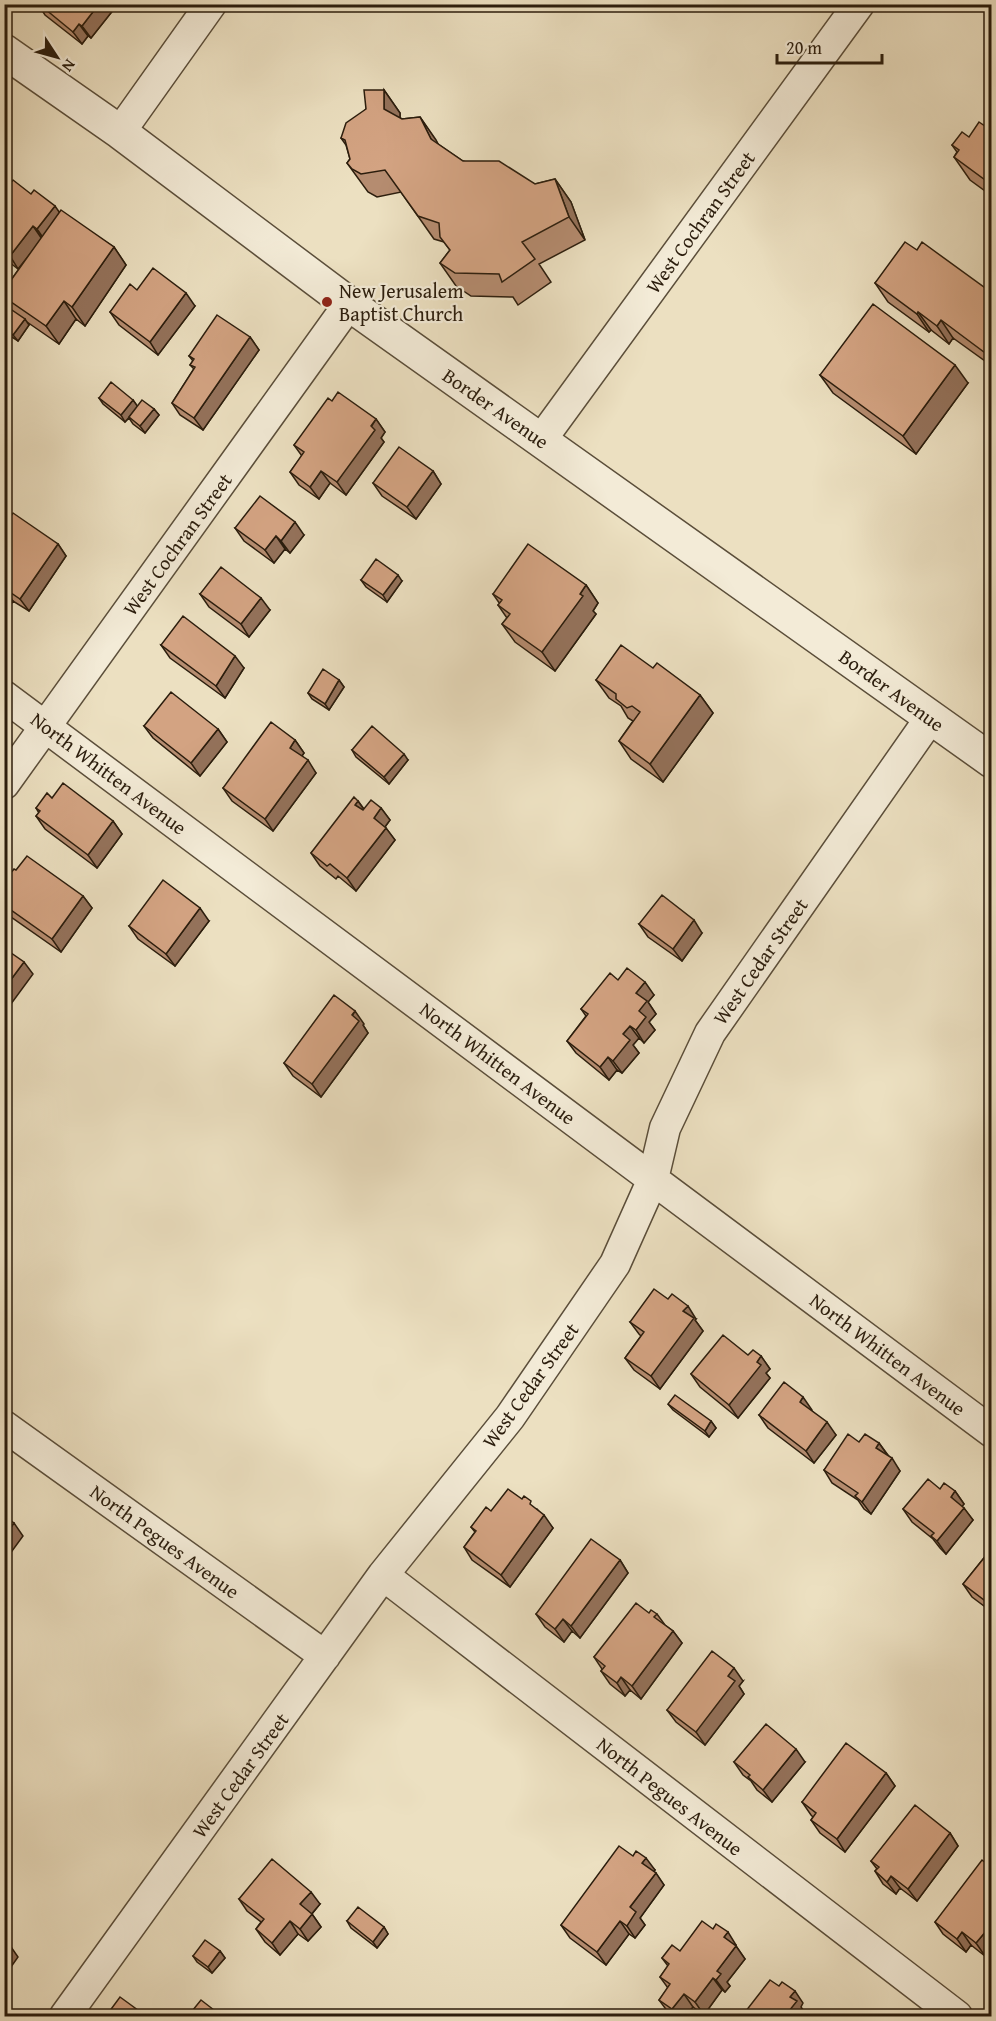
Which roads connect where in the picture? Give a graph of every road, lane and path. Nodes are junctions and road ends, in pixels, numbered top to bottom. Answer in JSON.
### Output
{"nodes":[{"id":1,"x":211,"y":4,"type":"edge"},
{"id":2,"x":859,"y":4,"type":"edge"},
{"id":3,"x":4,"y":51,"type":"edge"},
{"id":4,"x":120,"y":132,"type":"junction"},
{"id":5,"x":349,"y":304,"type":"junction"},
{"id":6,"x":541,"y":440,"type":"junction"},
{"id":7,"x":4,"y":696,"type":"edge"},
{"id":8,"x":931,"y":717,"type":"junction"},
{"id":9,"x":46,"y":726,"type":"junction"},
{"id":10,"x":992,"y":761,"type":"edge"},
{"id":11,"x":4,"y":784,"type":"edge"},
{"id":12,"x":653,"y":1179,"type":"junction"},
{"id":13,"x":4,"y":1426,"type":"edge"},
{"id":14,"x":992,"y":1432,"type":"edge"},
{"id":15,"x":383,"y":1575,"type":"junction"},
{"id":16,"x":325,"y":1656,"type":"junction"},
{"id":17,"x":66,"y":2016,"type":"edge"},
{"id":18,"x":957,"y":2016,"type":"edge"}],
"edges":[{"from":1,"to":4,"type":"street"},
{"from":2,"to":6,"type":"street","name":"West Cochran Street"},
{"from":3,"to":4,"type":"street","name":"Border Avenue"},
{"from":4,"to":5,"type":"street","name":"Border Avenue"},
{"from":5,"to":6,"type":"street","name":"Border Avenue"},
{"from":5,"to":9,"type":"street","name":"West Cochran Street"},
{"from":6,"to":8,"type":"street","name":"Border Avenue"},
{"from":7,"to":9,"type":"street","name":"North Whitten Avenue"},
{"from":8,"to":10,"type":"street","name":"Border Avenue"},
{"from":8,"to":12,"type":"street","name":"West Cedar Street"},
{"from":9,"to":11,"type":"street","name":"West Cochran Street"},
{"from":9,"to":12,"type":"street","name":"North Whitten Avenue"},
{"from":12,"to":14,"type":"street","name":"North Whitten Avenue"},
{"from":12,"to":15,"type":"street","name":"West Cedar Street"},
{"from":13,"to":16,"type":"street","name":"North Pegues Avenue"},
{"from":15,"to":16,"type":"street","name":"West Cedar Street"},
{"from":15,"to":18,"type":"street","name":"North Pegues Avenue"},
{"from":16,"to":17,"type":"street","name":"West Cedar Street"}]}
